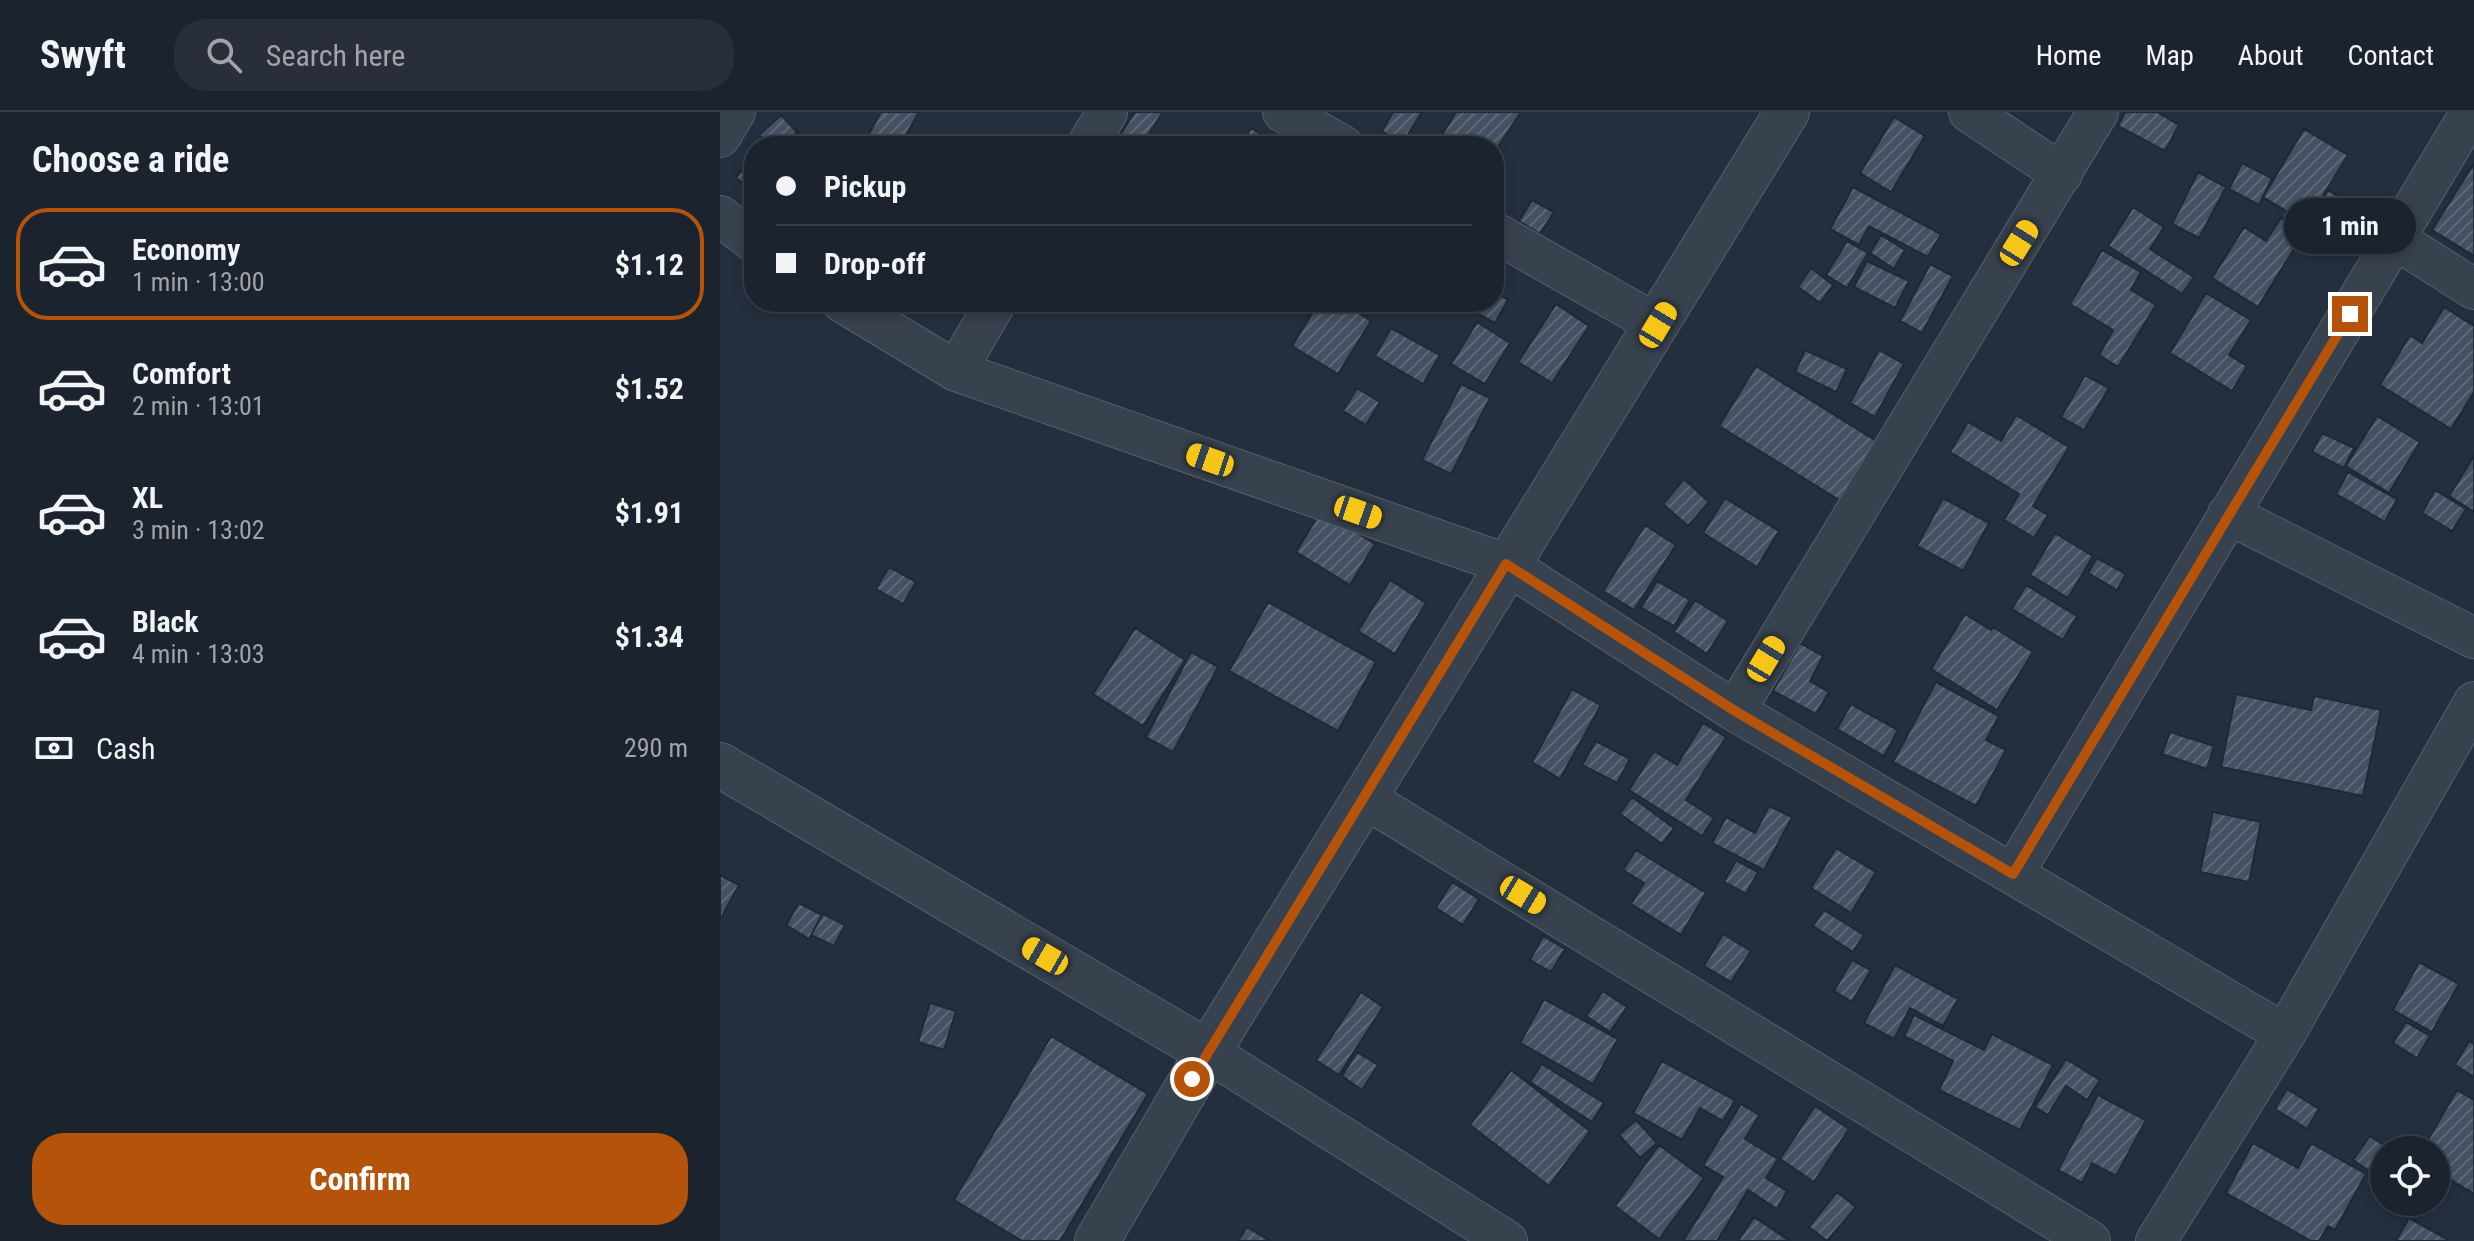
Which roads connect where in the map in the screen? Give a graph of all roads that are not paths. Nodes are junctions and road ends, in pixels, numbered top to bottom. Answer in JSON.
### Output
{"nodes":[{"id":1,"x":735,"y":112,"type":"edge"},
{"id":2,"x":1107,"y":112,"type":"edge"},
{"id":3,"x":1283,"y":112,"type":"edge"},
{"id":4,"x":1787,"y":112,"type":"edge"},
{"id":5,"x":1969,"y":112,"type":"edge"},
{"id":6,"x":2098,"y":112,"type":"edge"},
{"id":7,"x":2471,"y":112,"type":"edge"},
{"id":8,"x":1093,"y":136,"type":"edge"},
{"id":9,"x":1325,"y":136,"type":"edge"},
{"id":10,"x":720,"y":137,"type":"edge"},
{"id":11,"x":2062,"y":174,"type":"junction"},
{"id":12,"x":720,"y":216,"type":"edge"},
{"id":13,"x":744,"y":234,"type":"edge"},
{"id":14,"x":1504,"y":238,"type":"edge"},
{"id":15,"x":2395,"y":239,"type":"junction"},
{"id":16,"x":2474,"y":289,"type":"edge"},
{"id":17,"x":859,"y":312,"type":"edge"},
{"id":18,"x":990,"y":312,"type":"edge"},
{"id":19,"x":1658,"y":325,"type":"junction"},
{"id":20,"x":956,"y":371,"type":"junction"},
{"id":21,"x":2228,"y":514,"type":"junction"},
{"id":22,"x":1506,"y":564,"type":"junction"},
{"id":23,"x":2474,"y":638,"type":"edge"},
{"id":24,"x":2474,"y":702,"type":"edge"},
{"id":25,"x":1735,"y":711,"type":"junction"},
{"id":26,"x":720,"y":765,"type":"edge"},
{"id":27,"x":1363,"y":797,"type":"junction"},
{"id":28,"x":2013,"y":874,"type":"junction"},
{"id":29,"x":2285,"y":1034,"type":"junction"},
{"id":30,"x":1208,"y":1052,"type":"junction"},
{"id":31,"x":1097,"y":1241,"type":"edge"},
{"id":32,"x":1507,"y":1241,"type":"edge"},
{"id":33,"x":2090,"y":1241,"type":"edge"},
{"id":34,"x":2156,"y":1241,"type":"edge"}],
"edges":[{"from":1,"to":10,"type":"street"},
{"from":2,"to":8,"type":"street"},
{"from":3,"to":9,"type":"street"},
{"from":4,"to":19,"type":"street"},
{"from":5,"to":11,"type":"street"},
{"from":6,"to":11,"type":"street"},
{"from":7,"to":15,"type":"street"},
{"from":11,"to":25,"type":"street"},
{"from":12,"to":13,"type":"street"},
{"from":14,"to":19,"type":"street"},
{"from":15,"to":16,"type":"street"},
{"from":15,"to":21,"type":"street"},
{"from":17,"to":20,"type":"street"},
{"from":18,"to":20,"type":"street"},
{"from":19,"to":22,"type":"street"},
{"from":20,"to":22,"type":"street"},
{"from":21,"to":23,"type":"street"},
{"from":21,"to":28,"type":"street"},
{"from":22,"to":25,"type":"street"},
{"from":22,"to":27,"type":"street"},
{"from":24,"to":29,"type":"street"},
{"from":25,"to":28,"type":"street"},
{"from":26,"to":30,"type":"street"},
{"from":27,"to":30,"type":"street"},
{"from":27,"to":33,"type":"street"},
{"from":28,"to":29,"type":"street"},
{"from":29,"to":34,"type":"street"},
{"from":30,"to":31,"type":"street"},
{"from":30,"to":32,"type":"street"}]}
